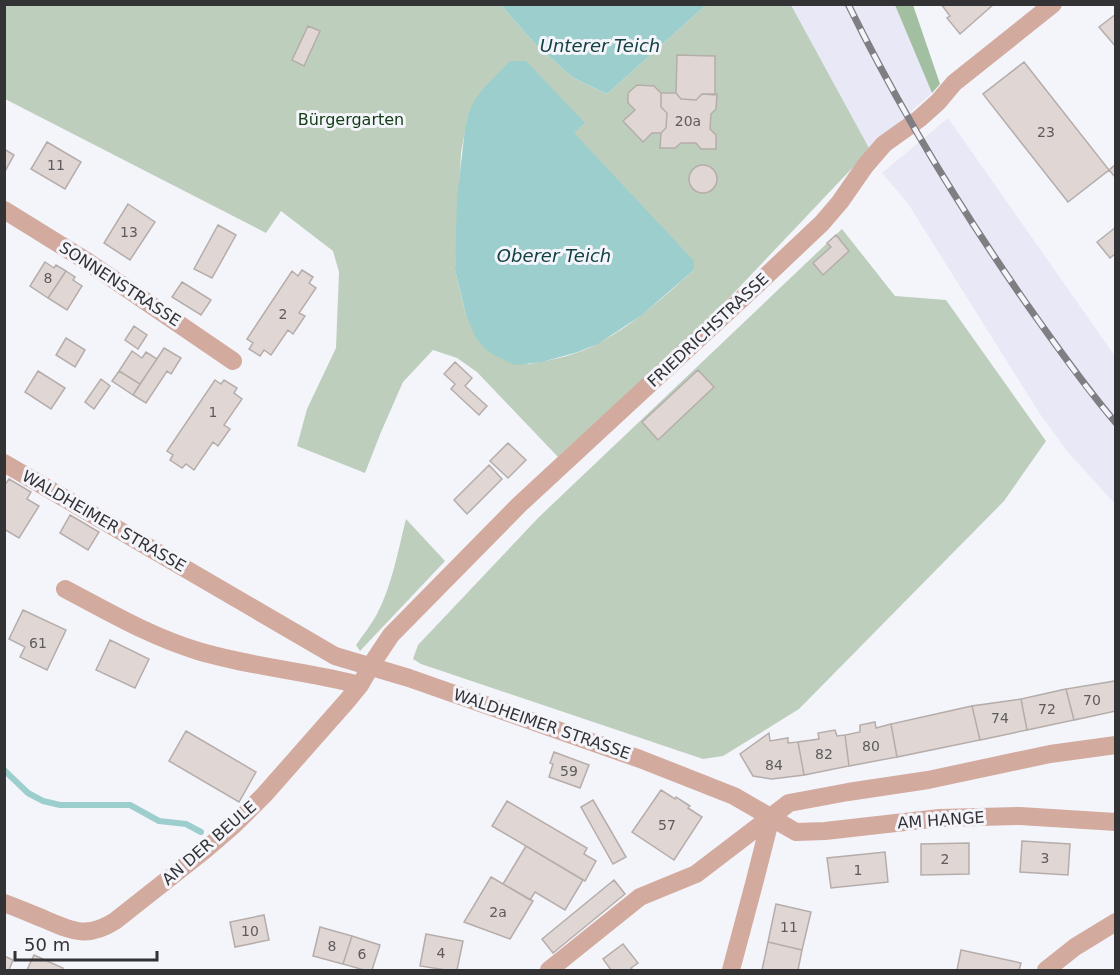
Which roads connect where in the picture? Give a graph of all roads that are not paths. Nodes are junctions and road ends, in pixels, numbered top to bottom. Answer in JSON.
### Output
{"nodes":[{"id":1,"x":1053,"y":4,"type":"edge"},
{"id":2,"x":4,"y":210,"type":"edge"},
{"id":3,"x":233,"y":361,"type":"dead end"},
{"id":4,"x":4,"y":463,"type":"edge"},
{"id":5,"x":65,"y":589,"type":"dead end"},
{"id":6,"x":372,"y":666,"type":"junction"},
{"id":7,"x":360,"y":685,"type":"junction"},
{"id":8,"x":1116,"y":745,"type":"edge"},
{"id":9,"x":771,"y":817,"type":"junction"},
{"id":10,"x":1116,"y":822,"type":"edge"},
{"id":11,"x":4,"y":903,"type":"edge"},
{"id":12,"x":1116,"y":922,"type":"edge"},
{"id":13,"x":549,"y":970,"type":"edge"},
{"id":14,"x":731,"y":970,"type":"edge"},
{"id":15,"x":1046,"y":970,"type":"edge"}],
"edges":[{"from":1,"to":6,"type":"street","name":"FRIEDRICHSTRASSE"},
{"from":2,"to":3,"type":"street","name":"SONNENSTRASSE"},
{"from":4,"to":6,"type":"street","name":"WALDHEIMER STRASSE"},
{"from":5,"to":7,"type":"street"},
{"from":6,"to":7,"type":"street","name":"AN DER BEULE"},
{"from":6,"to":9,"type":"street","name":"WALDHEIMER STRASSE"},
{"from":7,"to":11,"type":"street","name":"AN DER BEULE"},
{"from":8,"to":9,"type":"street"},
{"from":9,"to":10,"type":"street","name":"AM HANGE"},
{"from":9,"to":13,"type":"street"},
{"from":9,"to":14,"type":"street"},
{"from":12,"to":15,"type":"street"}]}
